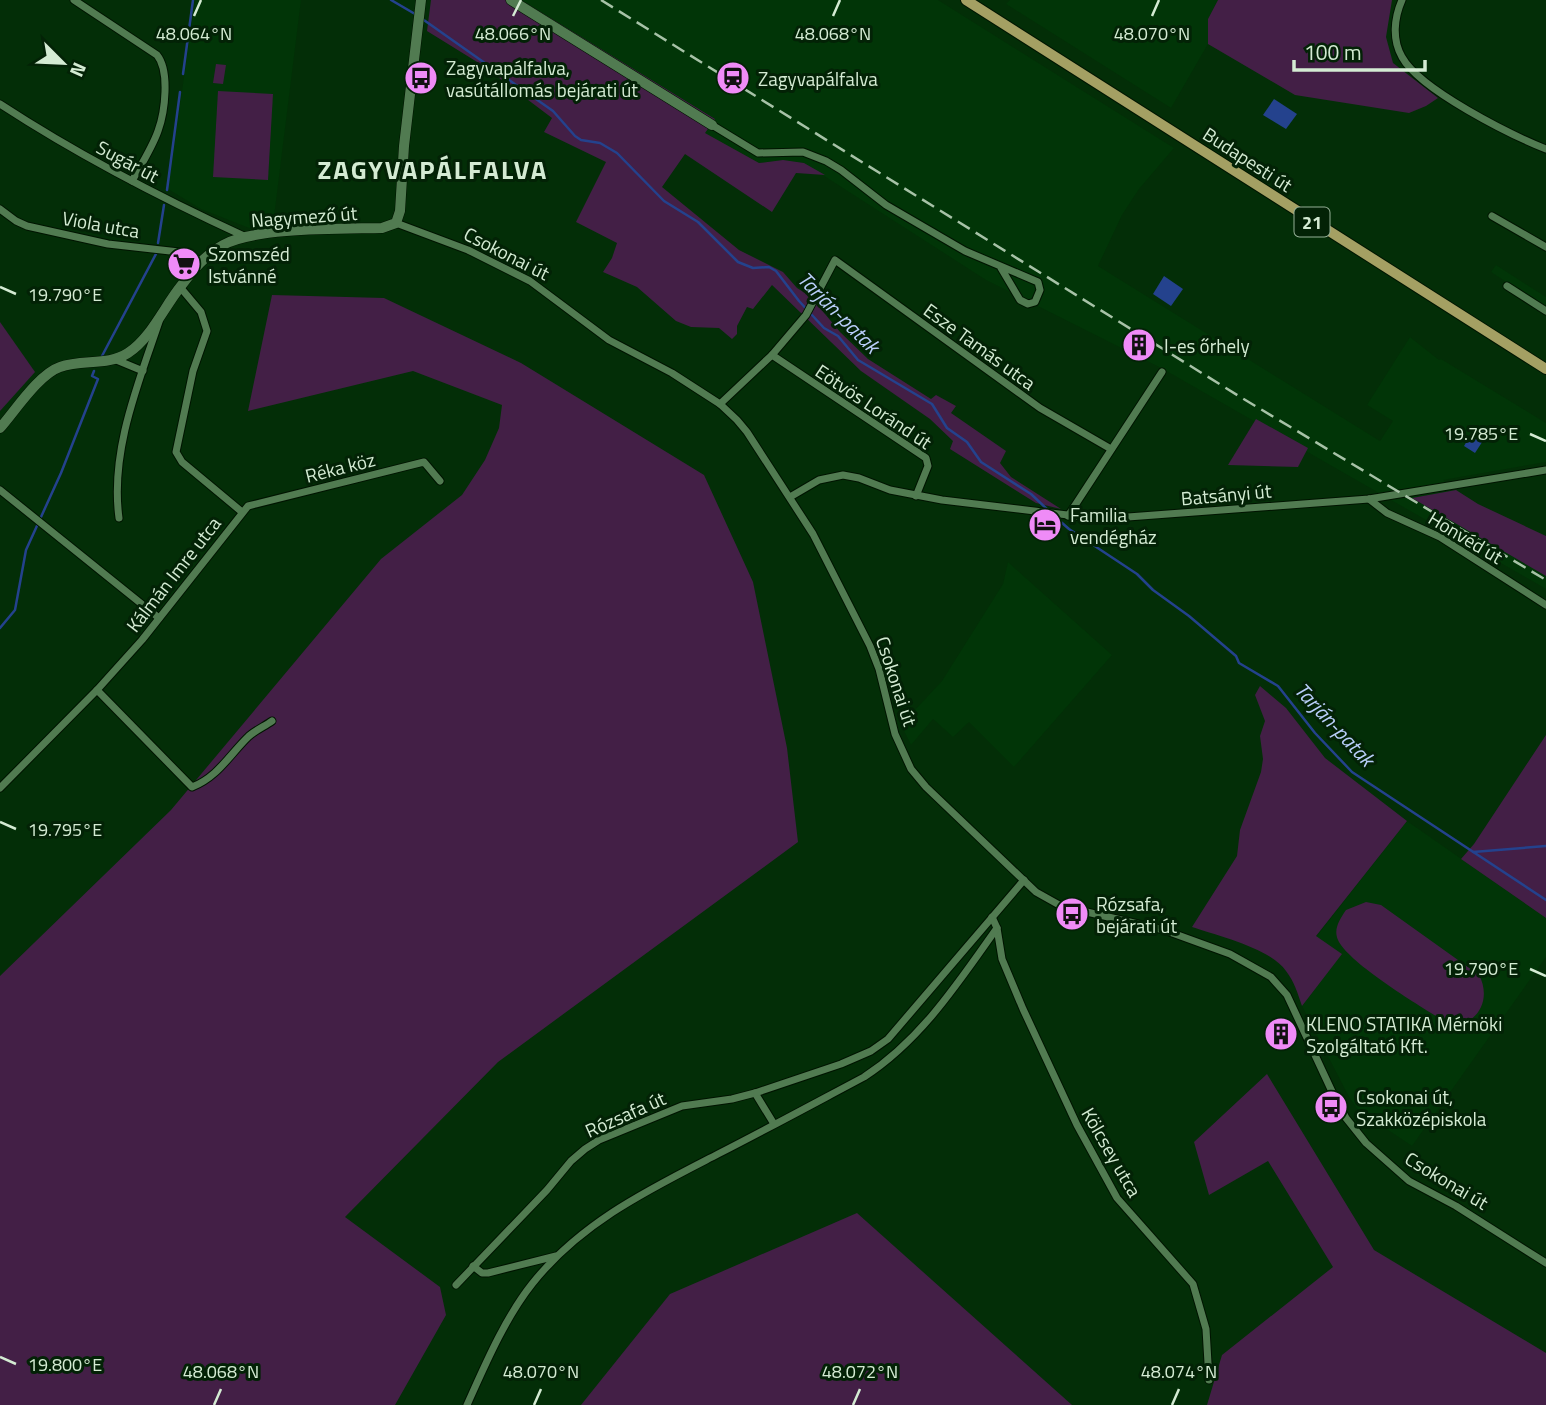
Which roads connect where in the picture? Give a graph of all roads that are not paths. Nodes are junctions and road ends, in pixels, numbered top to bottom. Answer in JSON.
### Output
{"nodes":[{"id":1,"x":74,"y":0,"type":"edge"},
{"id":2,"x":511,"y":0,"type":"edge"},
{"id":3,"x":966,"y":0,"type":"edge"},
{"id":4,"x":1402,"y":0,"type":"edge"},
{"id":5,"x":420,"y":4,"type":"edge"},
{"id":6,"x":0,"y":104,"type":"edge"},
{"id":7,"x":712,"y":125,"type":"joint"},
{"id":8,"x":1546,"y":149,"type":"edge"},
{"id":9,"x":132,"y":181,"type":"junction"},
{"id":10,"x":0,"y":209,"type":"edge"},
{"id":11,"x":1492,"y":216,"type":"dead end"},
{"id":12,"x":396,"y":223,"type":"junction"},
{"id":13,"x":247,"y":237,"type":"junction"},
{"id":14,"x":1546,"y":247,"type":"edge"},
{"id":15,"x":201,"y":261,"type":"junction"},
{"id":16,"x":1001,"y":268,"type":"junction"},
{"id":17,"x":1507,"y":286,"type":"dead end"},
{"id":18,"x":180,"y":287,"type":"junction"},
{"id":19,"x":1546,"y":311,"type":"edge"},
{"id":20,"x":162,"y":312,"type":"junction"},
{"id":21,"x":772,"y":355,"type":"junction"},
{"id":22,"x":114,"y":359,"type":"junction"},
{"id":23,"x":1546,"y":369,"type":"edge"},
{"id":24,"x":143,"y":371,"type":"junction"},
{"id":25,"x":1162,"y":372,"type":"dead end"},
{"id":26,"x":720,"y":404,"type":"junction"},
{"id":27,"x":0,"y":428,"type":"edge"},
{"id":28,"x":1111,"y":449,"type":"junction"},
{"id":29,"x":1546,"y":470,"type":"edge"},
{"id":30,"x":440,"y":481,"type":"dead end"},
{"id":31,"x":0,"y":490,"type":"edge"},
{"id":32,"x":916,"y":495,"type":"junction"},
{"id":33,"x":790,"y":497,"type":"junction"},
{"id":34,"x":1369,"y":499,"type":"junction"},
{"id":35,"x":242,"y":512,"type":"junction"},
{"id":36,"x":1068,"y":516,"type":"junction"},
{"id":37,"x":119,"y":518,"type":"dead end"},
{"id":38,"x":1546,"y":605,"type":"edge"},
{"id":39,"x":159,"y":618,"type":"junction"},
{"id":40,"x":97,"y":690,"type":"junction"},
{"id":41,"x":272,"y":721,"type":"dead end"},
{"id":42,"x":0,"y":788,"type":"edge"},
{"id":43,"x":1024,"y":880,"type":"junction"},
{"id":44,"x":992,"y":917,"type":"junction"},
{"id":45,"x":997,"y":928,"type":"junction"},
{"id":46,"x":755,"y":1093,"type":"junction"},
{"id":47,"x":774,"y":1124,"type":"junction"},
{"id":48,"x":557,"y":1256,"type":"junction"},
{"id":49,"x":1546,"y":1263,"type":"edge"},
{"id":50,"x":473,"y":1266,"type":"junction"},
{"id":51,"x":456,"y":1285,"type":"dead end"},
{"id":52,"x":1209,"y":1380,"type":"dead end"},
{"id":53,"x":467,"y":1405,"type":"edge"}],
"edges":[{"from":1,"to":9,"type":"street"},
{"from":2,"to":7,"type":"main road"},
{"from":3,"to":23,"type":"main road","name":"Budapesti út","number":"21"},
{"from":4,"to":8,"type":"street"},
{"from":5,"to":12,"type":"main road"},
{"from":6,"to":9,"type":"street","name":"Sugár út"},
{"from":7,"to":16,"type":"street"},
{"from":9,"to":13,"type":"street","name":"Sugár út"},
{"from":10,"to":15,"type":"street","name":"Viola utca"},
{"from":11,"to":14,"type":"street"},
{"from":12,"to":13,"type":"main road","name":"Nagymező út"},
{"from":12,"to":26,"type":"street","name":"Csokonai út"},
{"from":13,"to":15,"type":"main road","name":"Nagymező út"},
{"from":15,"to":18,"type":"main road","name":"Nagymező út"},
{"from":16,"to":16,"type":"street"},
{"from":17,"to":19,"type":"street"},
{"from":18,"to":20,"type":"main road","name":"Nagymező út"},
{"from":18,"to":35,"type":"street","name":"Kálmán Imre utca"},
{"from":20,"to":22,"type":"main road","name":"Nagymező út"},
{"from":20,"to":24,"type":"street","name":"Nagymező út"},
{"from":21,"to":26,"type":"street"},
{"from":21,"to":28,"type":"street","name":"Esze Tamás utca"},
{"from":21,"to":32,"type":"street","name":"Eötvös Loránd út"},
{"from":22,"to":24,"type":"street"},
{"from":22,"to":27,"type":"main road","name":"Nagymező út"},
{"from":24,"to":37,"type":"street","name":"Nagymező út"},
{"from":25,"to":28,"type":"street"},
{"from":26,"to":33,"type":"street","name":"Csokonai út"},
{"from":28,"to":36,"type":"street"},
{"from":29,"to":34,"type":"street","name":"Batsányi út"},
{"from":30,"to":35,"type":"street","name":"Réka köz"},
{"from":31,"to":39,"type":"street"},
{"from":32,"to":33,"type":"street","name":"Batsányi út"},
{"from":32,"to":36,"type":"street","name":"Batsányi út"},
{"from":33,"to":43,"type":"street","name":"Csokonai út"},
{"from":34,"to":36,"type":"street","name":"Batsányi út"},
{"from":34,"to":38,"type":"street","name":"Honvéd út"},
{"from":35,"to":39,"type":"street","name":"Kálmán Imre utca"},
{"from":39,"to":40,"type":"street","name":"Kálmán Imre utca"},
{"from":40,"to":41,"type":"street"},
{"from":40,"to":42,"type":"street","name":"Kálmán Imre utca"},
{"from":43,"to":44,"type":"street","name":"Rózsafa út"},
{"from":43,"to":49,"type":"street","name":"Csokonai út"},
{"from":44,"to":45,"type":"street"},
{"from":44,"to":46,"type":"street","name":"Rózsafa út"},
{"from":45,"to":47,"type":"street"},
{"from":45,"to":52,"type":"street","name":"Kölcsey utca"},
{"from":46,"to":47,"type":"street"},
{"from":46,"to":50,"type":"street","name":"Rózsafa út"},
{"from":47,"to":48,"type":"street"},
{"from":48,"to":50,"type":"street"},
{"from":48,"to":53,"type":"street"},
{"from":50,"to":51,"type":"street","name":"Rózsafa út"}]}
